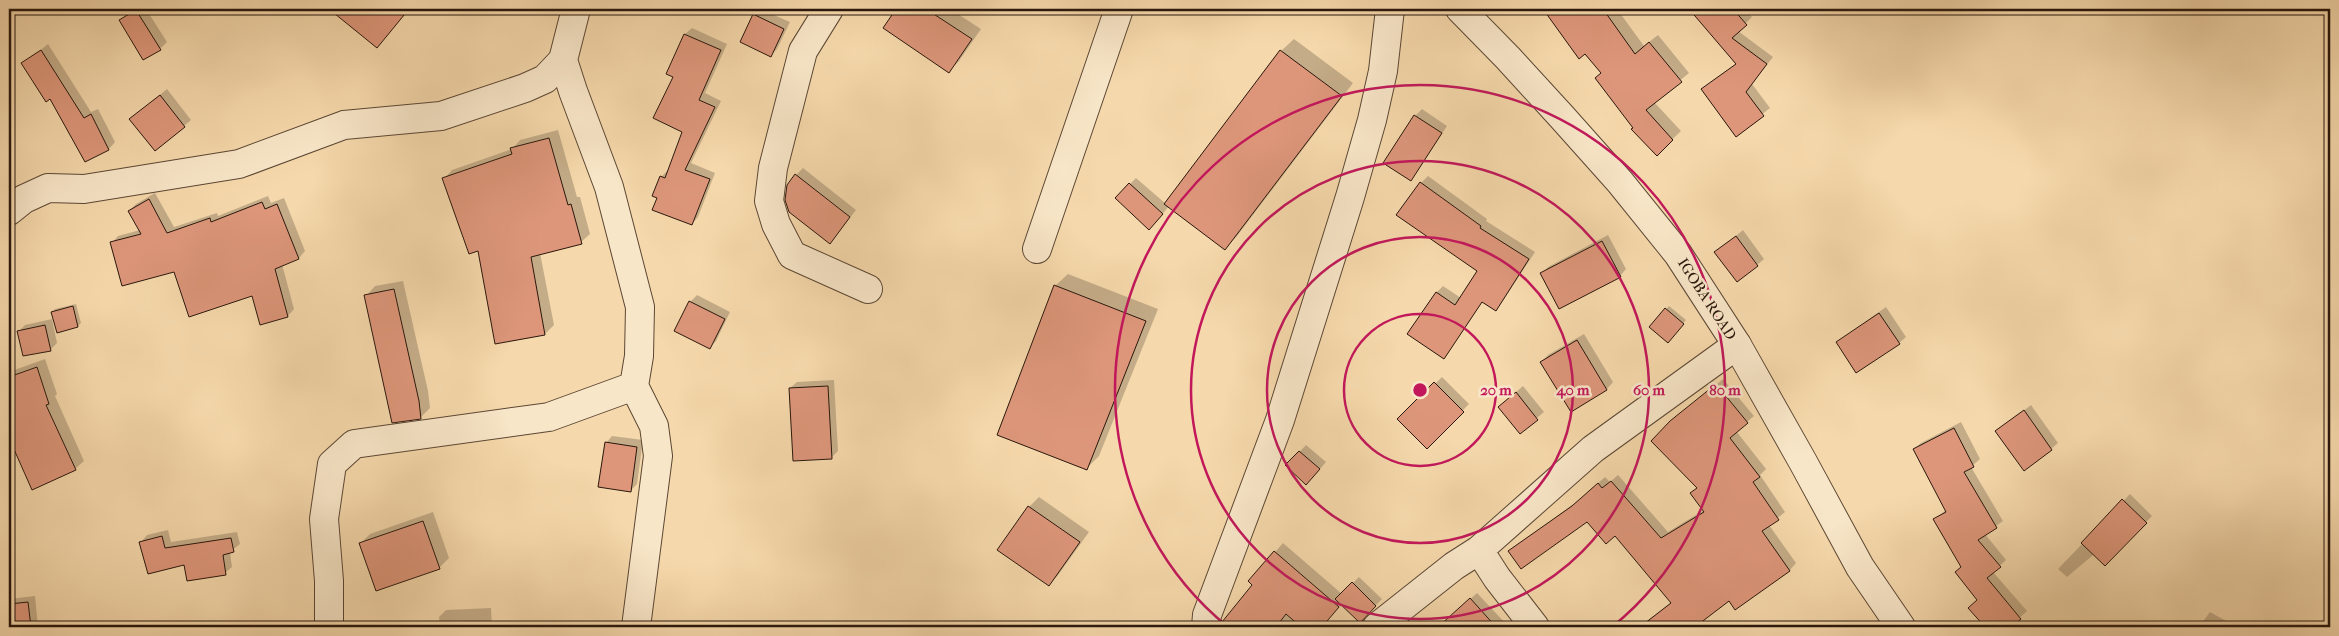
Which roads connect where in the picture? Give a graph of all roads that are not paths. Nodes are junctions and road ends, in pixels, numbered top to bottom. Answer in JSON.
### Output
{"nodes":[{"id":1,"x":576,"y":9,"type":"edge"},
{"id":2,"x":829,"y":9,"type":"edge"},
{"id":3,"x":1119,"y":9,"type":"edge"},
{"id":4,"x":1390,"y":9,"type":"edge"},
{"id":5,"x":1460,"y":9,"type":"edge"},
{"id":6,"x":564,"y":60,"type":"junction"},
{"id":7,"x":9,"y":211,"type":"edge"},
{"id":8,"x":1037,"y":249,"type":"dead end"},
{"id":9,"x":868,"y":289,"type":"dead end"},
{"id":10,"x":1736,"y":345,"type":"junction"},
{"id":11,"x":634,"y":386,"type":"junction"},
{"id":12,"x":1479,"y":550,"type":"junction"},
{"id":13,"x":329,"y":627,"type":"edge"},
{"id":14,"x":636,"y":627,"type":"edge"},
{"id":15,"x":1206,"y":627,"type":"edge"},
{"id":16,"x":1377,"y":627,"type":"edge"},
{"id":17,"x":1535,"y":627,"type":"edge"},
{"id":18,"x":1901,"y":627,"type":"edge"}],
"edges":[{"from":1,"to":6,"type":"street"},
{"from":2,"to":9,"type":"street"},
{"from":3,"to":8,"type":"street"},
{"from":4,"to":15,"type":"street"},
{"from":5,"to":10,"type":"street","name":"IGOBA ROAD"},
{"from":6,"to":7,"type":"street"},
{"from":6,"to":11,"type":"street"},
{"from":10,"to":12,"type":"street"},
{"from":10,"to":18,"type":"street","name":"IGOBA ROAD"},
{"from":11,"to":13,"type":"street"},
{"from":11,"to":14,"type":"street"},
{"from":12,"to":16,"type":"street"},
{"from":12,"to":17,"type":"street"}]}
